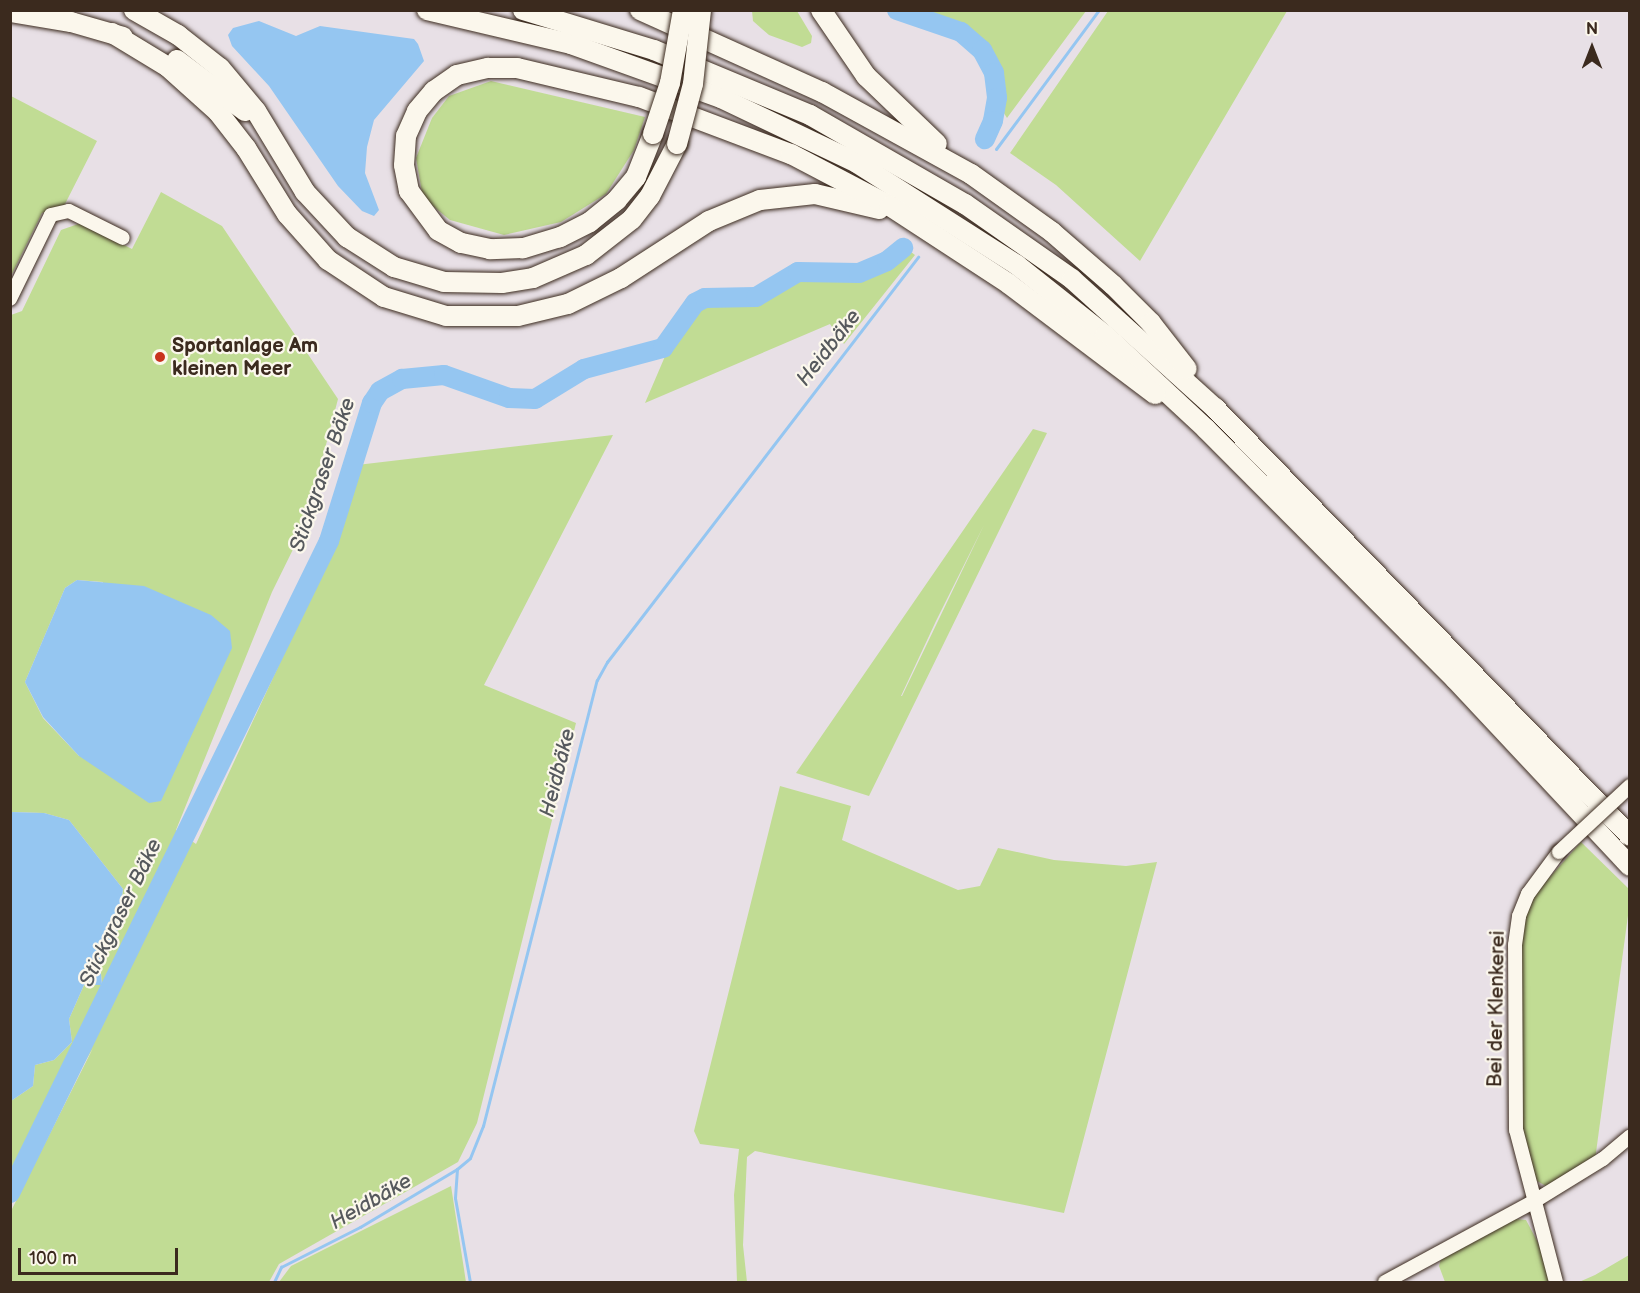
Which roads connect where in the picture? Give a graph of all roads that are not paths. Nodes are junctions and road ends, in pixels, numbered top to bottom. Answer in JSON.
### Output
{"nodes":[{"id":1,"x":134,"y":10,"type":"edge"},
{"id":2,"x":427,"y":10,"type":"edge"},
{"id":3,"x":523,"y":10,"type":"edge"},
{"id":4,"x":640,"y":10,"type":"edge"},
{"id":5,"x":683,"y":10,"type":"edge"},
{"id":6,"x":702,"y":10,"type":"edge"},
{"id":7,"x":821,"y":10,"type":"edge"},
{"id":8,"x":10,"y":12,"type":"edge"},
{"id":9,"x":111,"y":33,"type":"junction"},
{"id":10,"x":266,"y":127,"type":"junction"},
{"id":11,"x":970,"y":174,"type":"junction"},
{"id":12,"x":920,"y":224,"type":"junction"},
{"id":13,"x":123,"y":238,"type":"dead end"},
{"id":14,"x":10,"y":299,"type":"edge"},
{"id":15,"x":1215,"y":408,"type":"junction"},
{"id":16,"x":1206,"y":429,"type":"junction"},
{"id":17,"x":1629,"y":786,"type":"edge"},
{"id":18,"x":1629,"y":836,"type":"edge"},
{"id":19,"x":1629,"y":866,"type":"edge"},
{"id":20,"x":1629,"y":1136,"type":"edge"},
{"id":21,"x":1533,"y":1202,"type":"junction"},
{"id":22,"x":1385,"y":1282,"type":"edge"},
{"id":23,"x":1556,"y":1282,"type":"edge"}],
"edges":[{"from":1,"to":10,"type":"highway"},
{"from":2,"to":16,"type":"highway"},
{"from":3,"to":15,"type":"highway"},
{"from":4,"to":11,"type":"highway"},
{"from":5,"to":12,"type":"highway","bridge":true},
{"from":6,"to":10,"type":"highway","bridge":true},
{"from":7,"to":11,"type":"highway"},
{"from":8,"to":9,"type":"highway"},
{"from":9,"to":10,"type":"highway"},
{"from":9,"to":12,"type":"highway"},
{"from":11,"to":15,"type":"highway"},
{"from":12,"to":16,"type":"highway"},
{"from":13,"to":14,"type":"street"},
{"from":15,"to":18,"type":"highway"},
{"from":16,"to":19,"type":"highway"},
{"from":17,"to":21,"type":"street","name":"Bei der Klenkerei","bridge":true},
{"from":20,"to":21,"type":"street"},
{"from":21,"to":22,"type":"street"},
{"from":21,"to":23,"type":"street","name":"Bei der Klenkerei"}]}
